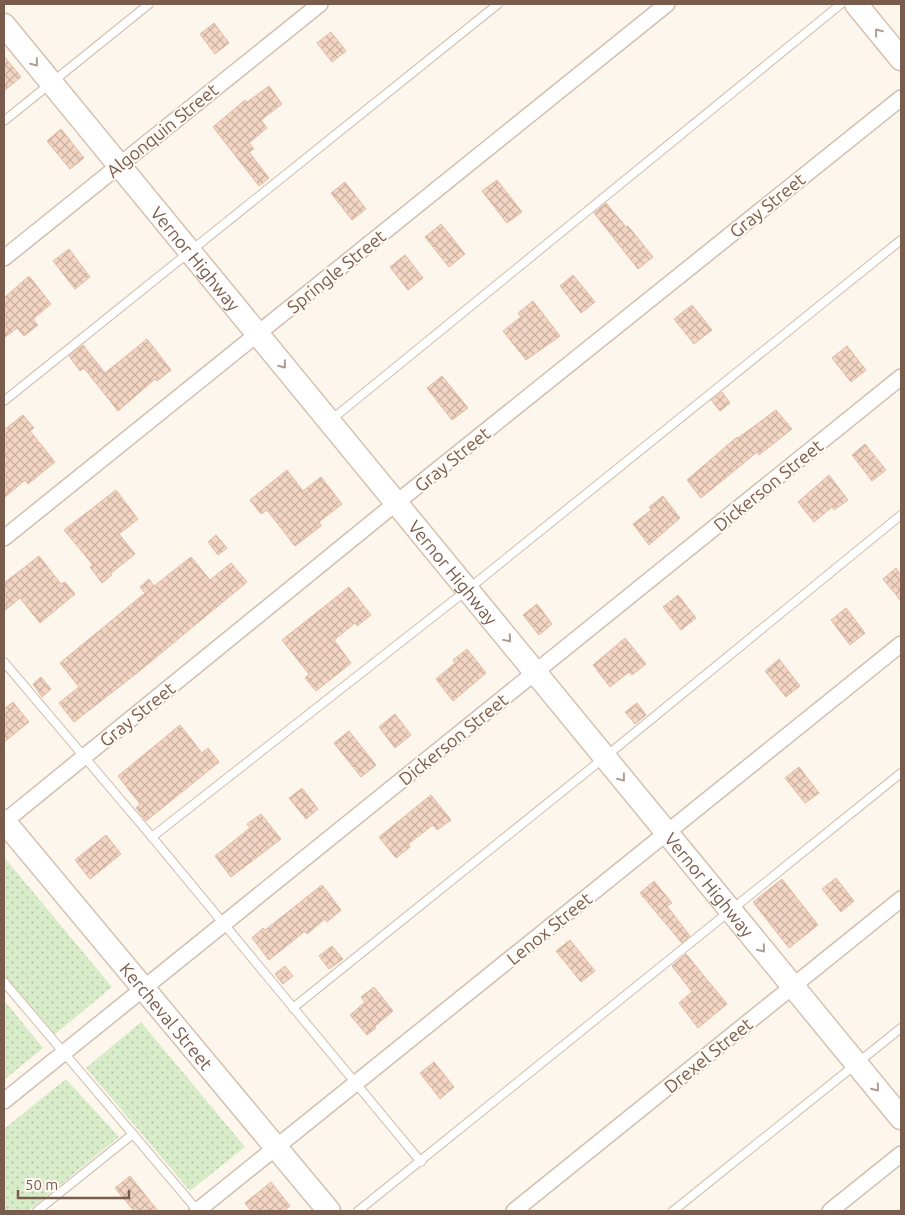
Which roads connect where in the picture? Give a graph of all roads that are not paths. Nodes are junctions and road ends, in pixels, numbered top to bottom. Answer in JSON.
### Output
{"nodes":[{"id":1,"x":149,"y":4,"type":"edge"},
{"id":2,"x":320,"y":4,"type":"edge"},
{"id":3,"x":498,"y":4,"type":"edge"},
{"id":4,"x":668,"y":4,"type":"edge"},
{"id":5,"x":841,"y":4,"type":"edge"},
{"id":6,"x":856,"y":4,"type":"edge"},
{"id":7,"x":4,"y":25,"type":"edge"},
{"id":8,"x":901,"y":59,"type":"edge"},
{"id":9,"x":51,"y":83,"type":"junction"},
{"id":10,"x":901,"y":98,"type":"edge"},
{"id":11,"x":4,"y":121,"type":"edge"},
{"id":12,"x":118,"y":165,"type":"junction"},
{"id":13,"x":901,"y":240,"type":"edge"},
{"id":14,"x":190,"y":253,"type":"junction"},
{"id":15,"x":4,"y":258,"type":"edge"},
{"id":16,"x":258,"y":334,"type":"junction"},
{"id":17,"x":901,"y":377,"type":"edge"},
{"id":18,"x":4,"y":401,"type":"edge"},
{"id":19,"x":329,"y":421,"type":"junction"},
{"id":20,"x":396,"y":504,"type":"junction"},
{"id":21,"x":901,"y":515,"type":"edge"},
{"id":22,"x":4,"y":538,"type":"edge"},
{"id":23,"x":468,"y":590,"type":"junction"},
{"id":24,"x":901,"y":644,"type":"edge"},
{"id":25,"x":4,"y":662,"type":"edge"},
{"id":26,"x":536,"y":673,"type":"junction"},
{"id":27,"x":605,"y":757,"type":"junction"},
{"id":28,"x":84,"y":758,"type":"junction"},
{"id":29,"x":901,"y":773,"type":"edge"},
{"id":30,"x":4,"y":821,"type":"edge"},
{"id":31,"x":667,"y":833,"type":"junction"},
{"id":32,"x":152,"y":837,"type":"junction"},
{"id":33,"x":901,"y":899,"type":"edge"},
{"id":34,"x":731,"y":911,"type":"junction"},
{"id":35,"x":222,"y":924,"type":"junction"},
{"id":36,"x":4,"y":982,"type":"edge"},
{"id":37,"x":793,"y":986,"type":"junction"},
{"id":38,"x":143,"y":988,"type":"junction"},
{"id":39,"x":293,"y":1008,"type":"junction"},
{"id":40,"x":901,"y":1028,"type":"edge"},
{"id":41,"x":63,"y":1052,"type":"junction"},
{"id":42,"x":856,"y":1064,"type":"junction"},
{"id":43,"x":356,"y":1083,"type":"junction"},
{"id":44,"x":4,"y":1101,"type":"edge"},
{"id":45,"x":901,"y":1118,"type":"edge"},
{"id":46,"x":133,"y":1134,"type":"junction"},
{"id":47,"x":276,"y":1148,"type":"junction"},
{"id":48,"x":901,"y":1154,"type":"edge"},
{"id":49,"x":420,"y":1162,"type":"junction"},
{"id":50,"x":37,"y":1211,"type":"edge"},
{"id":51,"x":198,"y":1211,"type":"edge"},
{"id":52,"x":329,"y":1211,"type":"edge"},
{"id":53,"x":358,"y":1211,"type":"edge"},
{"id":54,"x":514,"y":1211,"type":"edge"},
{"id":55,"x":674,"y":1211,"type":"edge"},
{"id":56,"x":830,"y":1211,"type":"edge"}],
"edges":[{"from":1,"to":9,"type":"lane"},
{"from":2,"to":12,"type":"street","name":"Algonquin Street"},
{"from":3,"to":14,"type":"lane"},
{"from":4,"to":16,"type":"street","name":"Springle Street"},
{"from":5,"to":19,"type":"lane"},
{"from":8,"to":6,"type":"street","one_way":true},
{"from":7,"to":9,"type":"street","name":"Vernor Highway","one_way":true},
{"from":9,"to":11,"type":"lane"},
{"from":9,"to":12,"type":"street","name":"Vernor Highway"},
{"from":10,"to":20,"type":"street","name":"Gray Street"},
{"from":12,"to":14,"type":"street","name":"Vernor Highway"},
{"from":12,"to":15,"type":"street","name":"Algonquin Street"},
{"from":13,"to":23,"type":"lane"},
{"from":14,"to":16,"type":"street","name":"Vernor Highway"},
{"from":14,"to":18,"type":"lane"},
{"from":16,"to":19,"type":"street","name":"Vernor Highway","one_way":true},
{"from":16,"to":22,"type":"street","name":"Springle Street"},
{"from":17,"to":26,"type":"street","name":"Dickerson Street"},
{"from":19,"to":20,"type":"street","name":"Vernor Highway"},
{"from":20,"to":23,"type":"street","name":"Vernor Highway"},
{"from":20,"to":28,"type":"street","name":"Gray Street"},
{"from":21,"to":27,"type":"lane"},
{"from":23,"to":26,"type":"street","name":"Vernor Highway","one_way":true},
{"from":23,"to":32,"type":"lane"},
{"from":24,"to":31,"type":"street","name":"Lenox Street"},
{"from":25,"to":28,"type":"lane"},
{"from":26,"to":27,"type":"street","name":"Vernor Highway"},
{"from":26,"to":35,"type":"street","name":"Dickerson Street"},
{"from":27,"to":31,"type":"street","name":"Vernor Highway","one_way":true},
{"from":27,"to":39,"type":"lane"},
{"from":28,"to":30,"type":"street","name":"Gray Street"},
{"from":28,"to":32,"type":"lane"},
{"from":29,"to":34,"type":"lane"},
{"from":30,"to":38,"type":"street","name":"Kercheval Street"},
{"from":31,"to":34,"type":"street","name":"Vernor Highway"},
{"from":31,"to":43,"type":"street","name":"Lenox Street"},
{"from":32,"to":35,"type":"lane"},
{"from":33,"to":37,"type":"street","name":"Drexel Street"},
{"from":34,"to":37,"type":"street","name":"Vernor Highway","one_way":true},
{"from":34,"to":49,"type":"lane"},
{"from":35,"to":38,"type":"street","name":"Dickerson Street"},
{"from":35,"to":39,"type":"lane"},
{"from":36,"to":41,"type":"lane"},
{"from":37,"to":42,"type":"street","name":"Vernor Highway"},
{"from":37,"to":54,"type":"street","name":"Drexel Street"},
{"from":38,"to":41,"type":"street","name":"Dickerson Street"},
{"from":38,"to":47,"type":"street","name":"Kercheval Street"},
{"from":39,"to":43,"type":"lane"},
{"from":40,"to":42,"type":"lane"},
{"from":41,"to":44,"type":"street","name":"Dickerson Street"},
{"from":41,"to":46,"type":"lane"},
{"from":42,"to":45,"type":"street","name":"Vernor Highway","one_way":true},
{"from":42,"to":55,"type":"lane"},
{"from":43,"to":47,"type":"street","name":"Lenox Street"},
{"from":43,"to":49,"type":"lane"},
{"from":46,"to":50,"type":"lane"},
{"from":46,"to":51,"type":"lane"},
{"from":47,"to":51,"type":"street","name":"Lenox Street"},
{"from":47,"to":52,"type":"street","name":"Kercheval Street"},
{"from":48,"to":56,"type":"street"},
{"from":49,"to":53,"type":"lane"}]}
